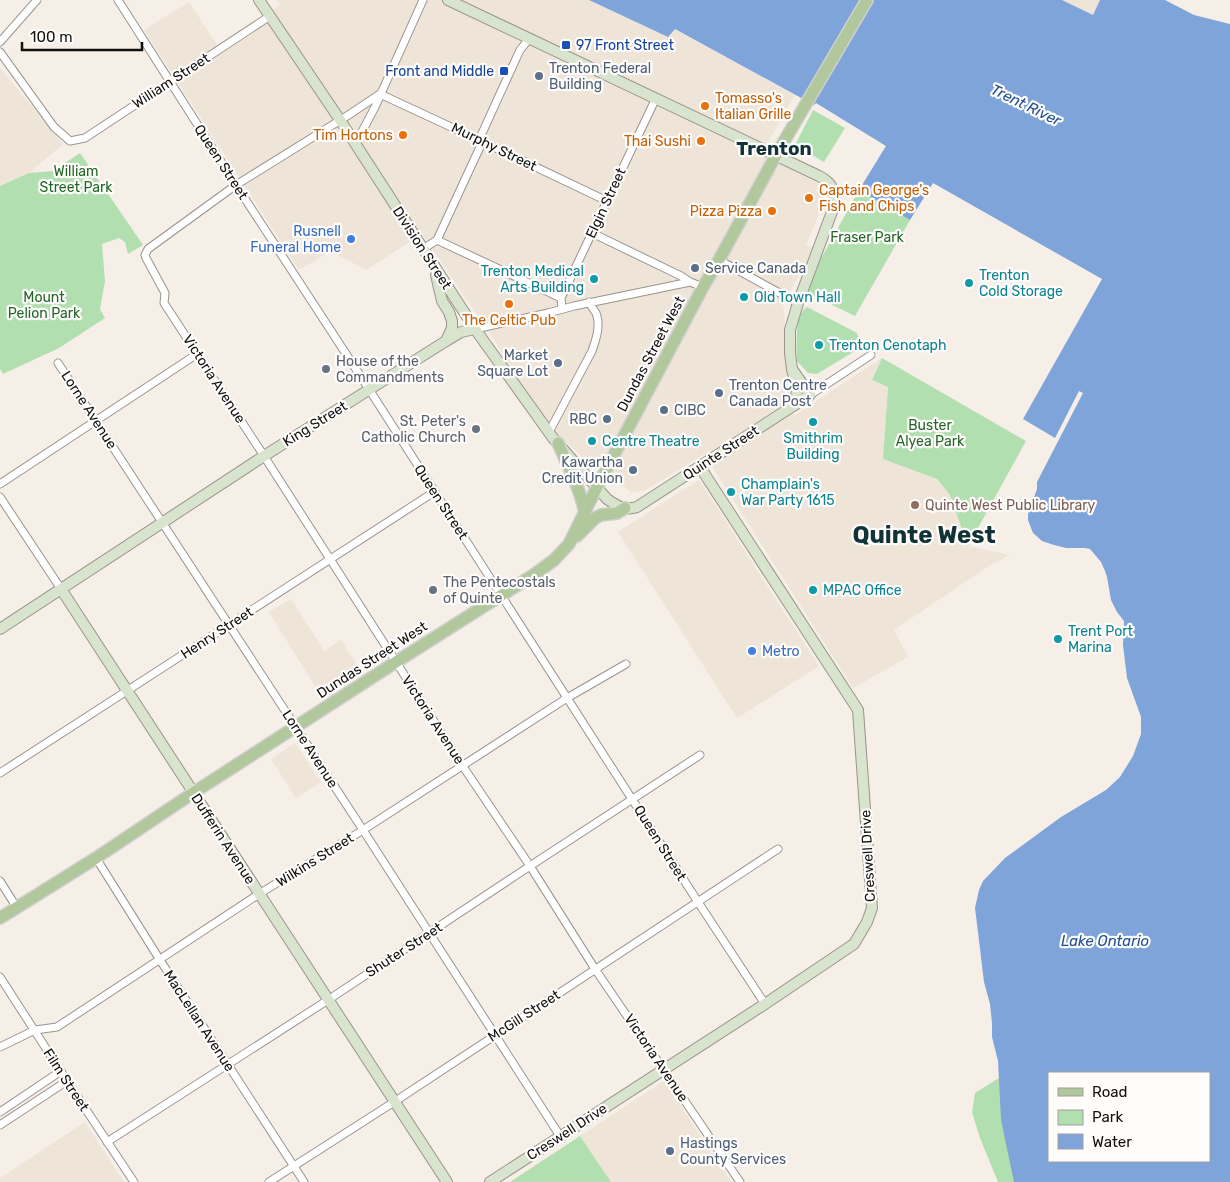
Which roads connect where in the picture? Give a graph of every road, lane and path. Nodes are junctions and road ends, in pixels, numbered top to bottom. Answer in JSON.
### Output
{"nodes":[{"id":1,"x":37,"y":0,"type":"edge"},
{"id":2,"x":118,"y":0,"type":"edge"},
{"id":3,"x":260,"y":0,"type":"edge"},
{"id":4,"x":423,"y":0,"type":"edge"},
{"id":5,"x":448,"y":0,"type":"edge"},
{"id":6,"x":867,"y":0,"type":"edge"},
{"id":7,"x":270,"y":16,"type":"junction"},
{"id":8,"x":530,"y":39,"type":"junction"},
{"id":9,"x":0,"y":42,"type":"edge"},
{"id":10,"x":0,"y":52,"type":"edge"},
{"id":11,"x":170,"y":81,"type":"junction"},
{"id":12,"x":380,"y":94,"type":"junction"},
{"id":13,"x":656,"y":98,"type":"junction"},
{"id":14,"x":340,"y":120,"type":"junction"},
{"id":15,"x":480,"y":140,"type":"junction"},
{"id":16,"x":355,"y":145,"type":"junction"},
{"id":17,"x":776,"y":155,"type":"junction"},
{"id":18,"x":236,"y":185,"type":"junction"},
{"id":19,"x":607,"y":201,"type":"junction"},
{"id":20,"x":592,"y":233,"type":"junction"},
{"id":21,"x":437,"y":240,"type":"junction"},
{"id":22,"x":423,"y":249,"type":"junction"},
{"id":23,"x":719,"y":260,"type":"junction"},
{"id":24,"x":434,"y":267,"type":"junction"},
{"id":25,"x":690,"y":282,"type":"junction"},
{"id":26,"x":703,"y":287,"type":"junction"},
{"id":27,"x":561,"y":298,"type":"junction"},
{"id":28,"x":589,"y":302,"type":"junction"},
{"id":29,"x":798,"y":303,"type":"junction"},
{"id":30,"x":562,"y":309,"type":"junction"},
{"id":31,"x":475,"y":329,"type":"junction"},
{"id":32,"x":446,"y":341,"type":"junction"},
{"id":33,"x":197,"y":354,"type":"junction"},
{"id":34,"x":871,"y":355,"type":"dead end"},
{"id":35,"x":58,"y":363,"type":"dead end"},
{"id":36,"x":792,"y":369,"type":"junction"},
{"id":37,"x":369,"y":390,"type":"junction"},
{"id":38,"x":810,"y":395,"type":"junction"},
{"id":39,"x":795,"y":405,"type":"junction"},
{"id":40,"x":96,"y":420,"type":"junction"},
{"id":41,"x":549,"y":432,"type":"junction"},
{"id":42,"x":558,"y":443,"type":"junction"},
{"id":43,"x":264,"y":456,"type":"junction"},
{"id":44,"x":700,"y":467,"type":"junction"},
{"id":45,"x":0,"y":484,"type":"edge"},
{"id":46,"x":597,"y":486,"type":"junction"},
{"id":47,"x":434,"y":492,"type":"junction"},
{"id":48,"x":0,"y":497,"type":"edge"},
{"id":49,"x":625,"y":508,"type":"junction"},
{"id":50,"x":585,"y":513,"type":"junction"},
{"id":51,"x":162,"y":524,"type":"junction"},
{"id":52,"x":568,"y":544,"type":"junction"},
{"id":53,"x":330,"y":559,"type":"junction"},
{"id":54,"x":61,"y":590,"type":"junction"},
{"id":55,"x":501,"y":596,"type":"junction"},
{"id":56,"x":229,"y":625,"type":"junction"},
{"id":57,"x":0,"y":629,"type":"edge"},
{"id":58,"x":396,"y":662,"type":"junction"},
{"id":59,"x":626,"y":664,"type":"dead end"},
{"id":60,"x":127,"y":691,"type":"junction"},
{"id":61,"x":567,"y":698,"type":"junction"},
{"id":62,"x":295,"y":728,"type":"junction"},
{"id":63,"x":700,"y":755,"type":"dead end"},
{"id":64,"x":462,"y":765,"type":"junction"},
{"id":65,"x":0,"y":773,"type":"edge"},
{"id":66,"x":193,"y":793,"type":"junction"},
{"id":67,"x":633,"y":800,"type":"junction"},
{"id":68,"x":363,"y":830,"type":"junction"},
{"id":69,"x":778,"y":849,"type":"dead end"},
{"id":70,"x":96,"y":858,"type":"junction"},
{"id":71,"x":530,"y":866,"type":"junction"},
{"id":72,"x":0,"y":881,"type":"edge"},
{"id":73,"x":259,"y":894,"type":"junction"},
{"id":74,"x":698,"y":902,"type":"junction"},
{"id":75,"x":17,"y":908,"type":"junction"},
{"id":76,"x":0,"y":918,"type":"edge"},
{"id":77,"x":430,"y":934,"type":"junction"},
{"id":78,"x":160,"y":960,"type":"junction"},
{"id":79,"x":595,"y":969,"type":"junction"},
{"id":80,"x":0,"y":977,"type":"edge"},
{"id":81,"x":328,"y":1000,"type":"junction"},
{"id":82,"x":765,"y":1004,"type":"junction"},
{"id":83,"x":35,"y":1030,"type":"junction"},
{"id":84,"x":495,"y":1035,"type":"junction"},
{"id":85,"x":0,"y":1047,"type":"edge"},
{"id":86,"x":228,"y":1064,"type":"junction"},
{"id":87,"x":664,"y":1070,"type":"junction"},
{"id":88,"x":60,"y":1071,"type":"junction"},
{"id":89,"x":67,"y":1082,"type":"junction"},
{"id":90,"x":394,"y":1102,"type":"junction"},
{"id":91,"x":0,"y":1112,"type":"edge"},
{"id":92,"x":0,"y":1125,"type":"edge"},
{"id":93,"x":560,"y":1136,"type":"junction"},
{"id":94,"x":107,"y":1142,"type":"junction"},
{"id":95,"x":294,"y":1166,"type":"junction"},
{"id":96,"x":134,"y":1182,"type":"edge"},
{"id":97,"x":269,"y":1182,"type":"edge"},
{"id":98,"x":304,"y":1182,"type":"edge"},
{"id":99,"x":447,"y":1182,"type":"edge"},
{"id":100,"x":490,"y":1182,"type":"edge"},
{"id":101,"x":740,"y":1182,"type":"edge"}],
"edges":[{"from":1,"to":9,"type":"street"},
{"from":2,"to":11,"type":"street","name":"Queen Street"},
{"from":3,"to":7,"type":"street","name":"Division Street"},
{"from":4,"to":12,"type":"street"},
{"from":5,"to":8,"type":"street"},
{"from":6,"to":17,"type":"main road","name":"Dundas Street West"},
{"from":7,"to":11,"type":"street","name":"William Street"},
{"from":7,"to":14,"type":"street","name":"Division Street"},
{"from":8,"to":13,"type":"street"},
{"from":8,"to":15,"type":"street"},
{"from":10,"to":11,"type":"street","name":"William Street"},
{"from":11,"to":18,"type":"street","name":"Queen Street"},
{"from":12,"to":14,"type":"street"},
{"from":12,"to":15,"type":"street","name":"Murphy Street"},
{"from":12,"to":16,"type":"street"},
{"from":13,"to":17,"type":"street"},
{"from":13,"to":19,"type":"street","name":"Elgin Street"},
{"from":14,"to":16,"type":"street","name":"Division Street"},
{"from":14,"to":18,"type":"street"},
{"from":15,"to":19,"type":"street","name":"Murphy Street"},
{"from":15,"to":21,"type":"street"},
{"from":16,"to":22,"type":"street","name":"Division Street"},
{"from":17,"to":23,"type":"main road","name":"Dundas Street West"},
{"from":17,"to":29,"type":"street"},
{"from":18,"to":33,"type":"street","name":"Victoria Avenue"},
{"from":18,"to":37,"type":"street","name":"Queen Street"},
{"from":19,"to":20,"type":"street","name":"Elgin Street"},
{"from":20,"to":25,"type":"street"},
{"from":20,"to":27,"type":"street","name":"Elgin Street"},
{"from":21,"to":22,"type":"street"},
{"from":21,"to":27,"type":"street"},
{"from":22,"to":24,"type":"street","name":"Division Street"},
{"from":23,"to":26,"type":"main road","name":"Dundas Street West"},
{"from":23,"to":29,"type":"street"},
{"from":24,"to":31,"type":"street","name":"Division Street"},
{"from":24,"to":32,"type":"street"},
{"from":25,"to":26,"type":"street"},
{"from":25,"to":28,"type":"street","name":"King Street"},
{"from":26,"to":46,"type":"main road","name":"Dundas Street West"},
{"from":27,"to":30,"type":"street"},
{"from":28,"to":30,"type":"street","name":"King Street"},
{"from":28,"to":41,"type":"street"},
{"from":29,"to":36,"type":"street"},
{"from":30,"to":31,"type":"street","name":"King Street"},
{"from":31,"to":32,"type":"street","name":"King Street"},
{"from":31,"to":41,"type":"street","name":"Division Street"},
{"from":32,"to":37,"type":"street","name":"King Street"},
{"from":33,"to":40,"type":"street"},
{"from":33,"to":43,"type":"street","name":"Victoria Avenue"},
{"from":34,"to":38,"type":"street","name":"Quinte Street"},
{"from":35,"to":40,"type":"street","name":"Lorne Avenue"},
{"from":36,"to":38,"type":"street"},
{"from":36,"to":39,"type":"street"},
{"from":37,"to":43,"type":"street","name":"King Street"},
{"from":37,"to":47,"type":"street","name":"Queen Street"},
{"from":38,"to":39,"type":"street","name":"Quinte Street"},
{"from":39,"to":44,"type":"street","name":"Quinte Street"},
{"from":40,"to":45,"type":"street"},
{"from":40,"to":51,"type":"street","name":"Lorne Avenue"},
{"from":41,"to":42,"type":"street","name":"Division Street"},
{"from":42,"to":46,"type":"street","name":"Division Street"},
{"from":42,"to":50,"type":"main road"},
{"from":43,"to":51,"type":"street","name":"King Street"},
{"from":43,"to":53,"type":"street","name":"Victoria Avenue"},
{"from":44,"to":49,"type":"street","name":"Quinte Street"},
{"from":44,"to":82,"type":"street","name":"Creswell Drive"},
{"from":46,"to":49,"type":"street"},
{"from":46,"to":50,"type":"main road","name":"Dundas Street West"},
{"from":47,"to":53,"type":"street","name":"Henry Street"},
{"from":47,"to":55,"type":"street","name":"Queen Street"},
{"from":48,"to":54,"type":"street","name":"Dufferin Avenue"},
{"from":49,"to":52,"type":"main road"},
{"from":50,"to":52,"type":"main road","name":"Dundas Street West"},
{"from":51,"to":54,"type":"street","name":"King Street"},
{"from":51,"to":56,"type":"street","name":"Lorne Avenue"},
{"from":52,"to":55,"type":"main road","name":"Dundas Street West"},
{"from":53,"to":56,"type":"street","name":"Henry Street"},
{"from":53,"to":58,"type":"street","name":"Victoria Avenue"},
{"from":54,"to":57,"type":"street","name":"King Street"},
{"from":54,"to":60,"type":"street","name":"Dufferin Avenue"},
{"from":55,"to":58,"type":"main road","name":"Dundas Street West"},
{"from":55,"to":61,"type":"street","name":"Queen Street"},
{"from":56,"to":60,"type":"street","name":"Henry Street"},
{"from":56,"to":62,"type":"street","name":"Lorne Avenue"},
{"from":58,"to":62,"type":"main road","name":"Dundas Street West"},
{"from":58,"to":64,"type":"street","name":"Victoria Avenue"},
{"from":59,"to":61,"type":"street","name":"Wilkins Street"},
{"from":60,"to":65,"type":"street","name":"Henry Street"},
{"from":60,"to":66,"type":"street","name":"Dufferin Avenue"},
{"from":61,"to":64,"type":"street","name":"Wilkins Street"},
{"from":61,"to":67,"type":"street","name":"Queen Street"},
{"from":62,"to":66,"type":"main road","name":"Dundas Street West"},
{"from":62,"to":68,"type":"street","name":"Lorne Avenue"},
{"from":63,"to":67,"type":"street","name":"Shuter Street"},
{"from":64,"to":68,"type":"street","name":"Wilkins Street"},
{"from":64,"to":71,"type":"street","name":"Victoria Avenue"},
{"from":66,"to":70,"type":"main road","name":"Dundas Street West"},
{"from":66,"to":73,"type":"street","name":"Dufferin Avenue"},
{"from":67,"to":71,"type":"street","name":"Shuter Street"},
{"from":67,"to":74,"type":"street","name":"Queen Street"},
{"from":68,"to":73,"type":"street","name":"Wilkins Street"},
{"from":68,"to":77,"type":"street","name":"Lorne Avenue"},
{"from":69,"to":74,"type":"street","name":"McGill Street"},
{"from":70,"to":75,"type":"main road","name":"Dundas Street West"},
{"from":70,"to":78,"type":"street","name":"MacLellan Avenue"},
{"from":71,"to":77,"type":"street","name":"Shuter Street"},
{"from":71,"to":79,"type":"street","name":"Victoria Avenue"},
{"from":72,"to":75,"type":"street"},
{"from":73,"to":78,"type":"street","name":"Wilkins Street"},
{"from":73,"to":81,"type":"street","name":"Dufferin Avenue"},
{"from":74,"to":79,"type":"street","name":"McGill Street"},
{"from":74,"to":82,"type":"street","name":"Queen Street"},
{"from":75,"to":76,"type":"main road","name":"Dundas Street West"},
{"from":77,"to":81,"type":"street","name":"Shuter Street"},
{"from":77,"to":84,"type":"street","name":"Lorne Avenue"},
{"from":78,"to":83,"type":"street","name":"Wilkins Street"},
{"from":78,"to":86,"type":"street","name":"MacLellan Avenue"},
{"from":79,"to":84,"type":"street","name":"McGill Street"},
{"from":79,"to":87,"type":"street","name":"Victoria Avenue"},
{"from":80,"to":83,"type":"street","name":"Film Street"},
{"from":81,"to":86,"type":"street","name":"Shuter Street"},
{"from":81,"to":90,"type":"street","name":"Dufferin Avenue"},
{"from":82,"to":87,"type":"street","name":"Creswell Drive"},
{"from":83,"to":85,"type":"street","name":"Wilkins Street"},
{"from":83,"to":88,"type":"street","name":"Film Street"},
{"from":84,"to":90,"type":"street","name":"McGill Street"},
{"from":84,"to":93,"type":"street","name":"Lorne Avenue"},
{"from":86,"to":94,"type":"street","name":"Shuter Street"},
{"from":86,"to":95,"type":"street","name":"MacLellan Avenue"},
{"from":87,"to":93,"type":"street","name":"Creswell Drive"},
{"from":87,"to":101,"type":"street","name":"Victoria Avenue"},
{"from":88,"to":89,"type":"street","name":"Film Street"},
{"from":88,"to":91,"type":"street"},
{"from":89,"to":92,"type":"street"},
{"from":89,"to":94,"type":"street","name":"Film Street"},
{"from":90,"to":95,"type":"street","name":"McGill Street"},
{"from":90,"to":99,"type":"street","name":"Dufferin Avenue"},
{"from":93,"to":100,"type":"street","name":"Creswell Drive"},
{"from":94,"to":96,"type":"street","name":"Film Street"},
{"from":95,"to":97,"type":"street","name":"McGill Street"},
{"from":95,"to":98,"type":"street","name":"MacLellan Avenue"}]}
